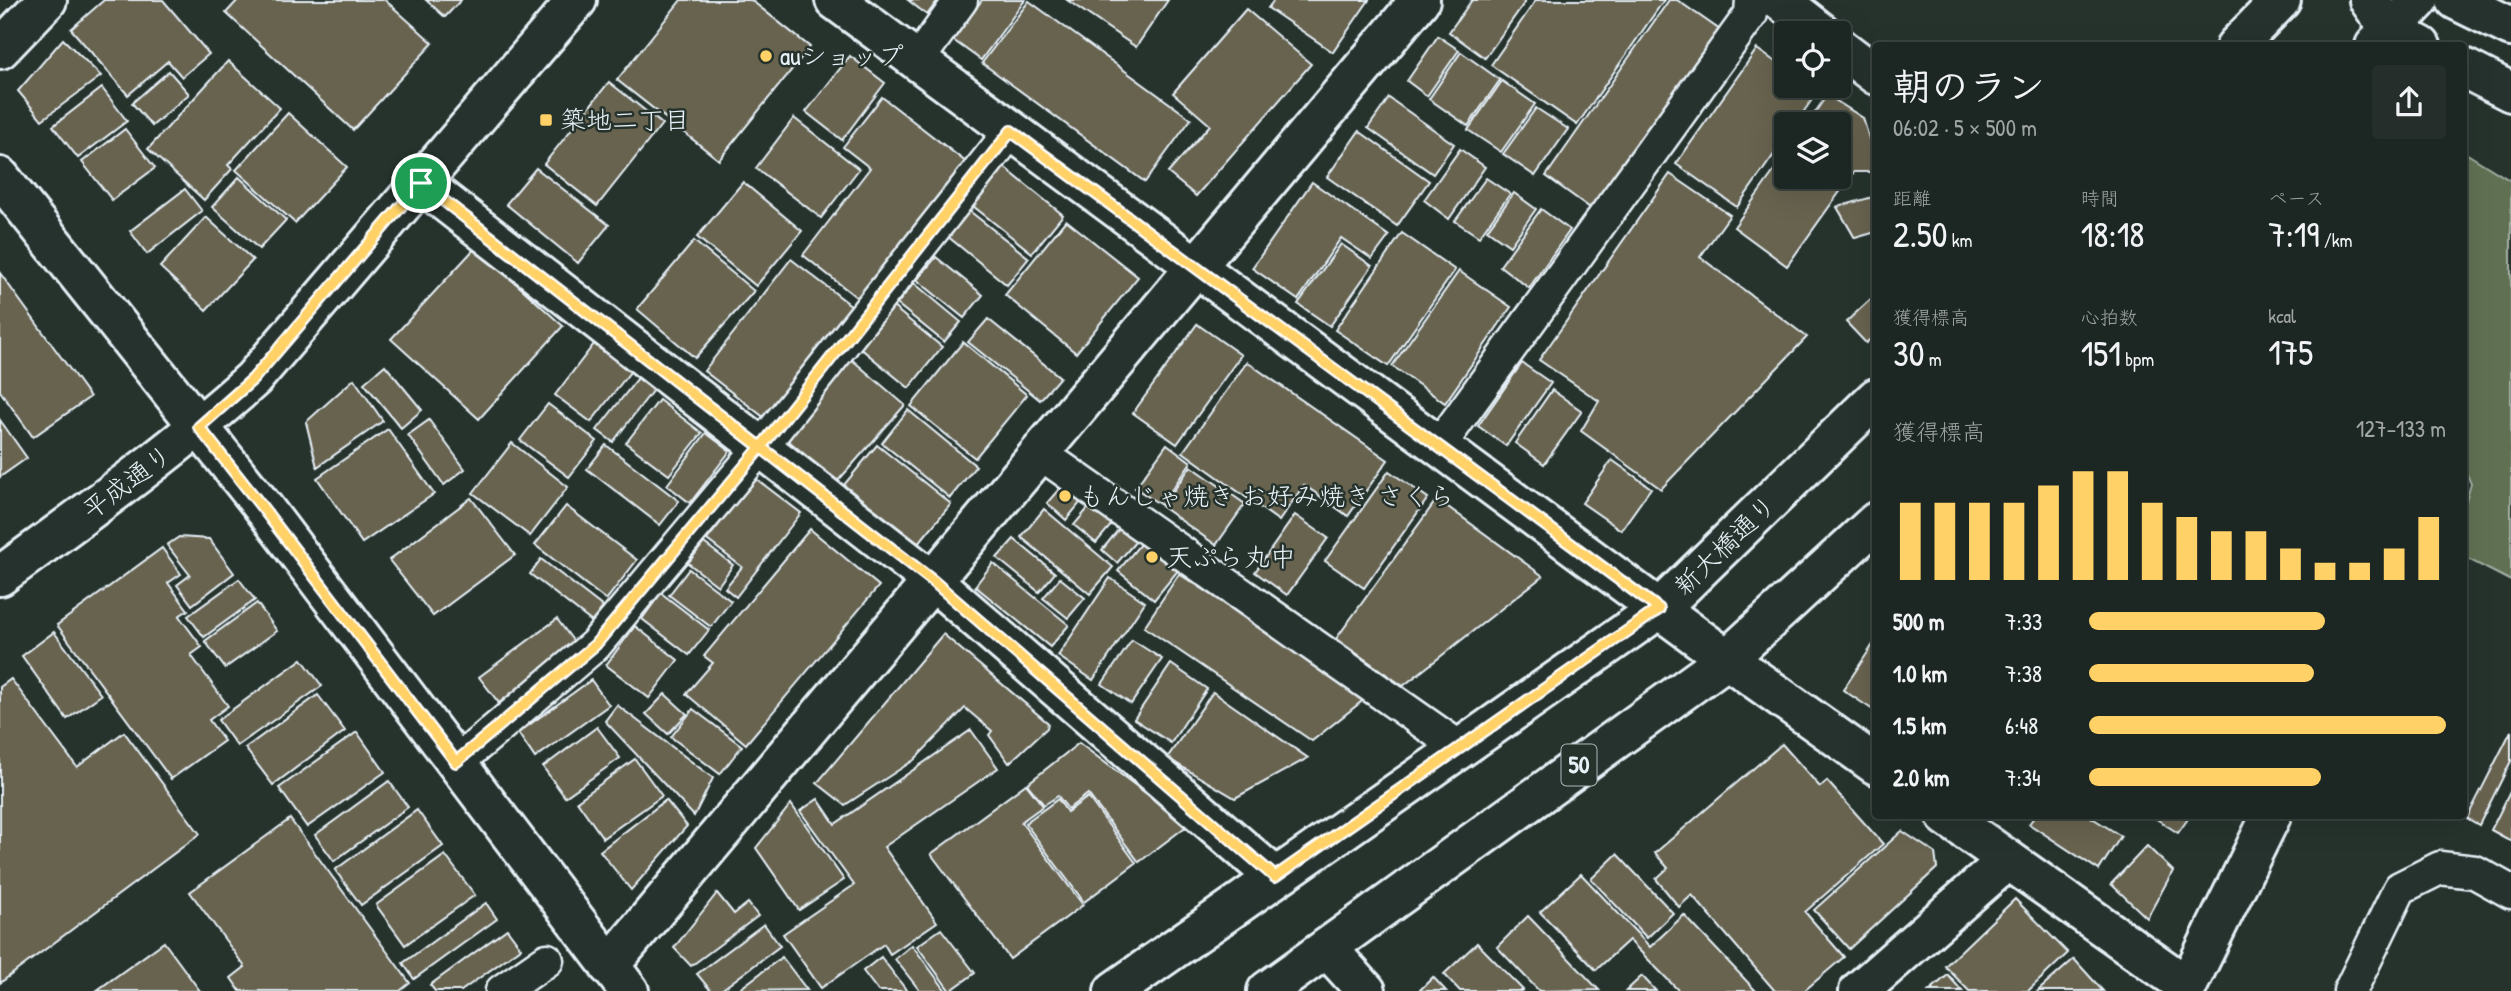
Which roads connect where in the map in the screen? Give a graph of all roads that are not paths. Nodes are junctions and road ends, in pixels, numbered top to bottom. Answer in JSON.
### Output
{"nodes":[{"id":1,"x":47,"y":0,"type":"edge"},
{"id":2,"x":576,"y":0,"type":"edge"},
{"id":3,"x":835,"y":0,"type":"edge"},
{"id":4,"x":961,"y":0,"type":"edge"},
{"id":5,"x":1420,"y":0,"type":"edge"},
{"id":6,"x":1752,"y":0,"type":"edge"},
{"id":7,"x":1780,"y":0,"type":"edge"},
{"id":8,"x":2281,"y":0,"type":"edge"},
{"id":9,"x":2418,"y":0,"type":"edge"},
{"id":10,"x":2456,"y":0,"type":"edge"},
{"id":11,"x":1807,"y":21,"type":"edge"},
{"id":12,"x":2511,"y":27,"type":"edge"},
{"id":13,"x":2389,"y":30,"type":"edge"},
{"id":14,"x":2239,"y":42,"type":"edge"},
{"id":15,"x":0,"y":49,"type":"edge"},
{"id":16,"x":1851,"y":56,"type":"edge"},
{"id":17,"x":917,"y":61,"type":"junction"},
{"id":18,"x":2467,"y":70,"type":"edge"},
{"id":19,"x":1872,"y":72,"type":"edge"},
{"id":20,"x":2511,"y":92,"type":"edge"},
{"id":21,"x":1011,"y":131,"type":"junction"},
{"id":22,"x":0,"y":177,"type":"edge"},
{"id":23,"x":421,"y":183,"type":"junction"},
{"id":24,"x":1196,"y":267,"type":"junction"},
{"id":25,"x":1872,"y":402,"type":"edge"},
{"id":26,"x":199,"y":427,"type":"junction"},
{"id":27,"x":1439,"y":446,"type":"junction"},
{"id":28,"x":761,"y":447,"type":"junction"},
{"id":29,"x":1040,"y":453,"type":"junction"},
{"id":30,"x":1872,"y":526,"type":"edge"},
{"id":31,"x":0,"y":576,"type":"edge"},
{"id":32,"x":933,"y":581,"type":"junction"},
{"id":33,"x":1659,"y":609,"type":"junction"},
{"id":34,"x":1727,"y":659,"type":"junction"},
{"id":35,"x":1461,"y":748,"type":"junction"},
{"id":36,"x":456,"y":762,"type":"junction"},
{"id":37,"x":1872,"y":762,"type":"edge"},
{"id":38,"x":1950,"y":819,"type":"edge"},
{"id":39,"x":2270,"y":819,"type":"edge"},
{"id":40,"x":2008,"y":860,"type":"junction"},
{"id":41,"x":1275,"y":877,"type":"junction"},
{"id":42,"x":2511,"y":892,"type":"edge"},
{"id":43,"x":1327,"y":948,"type":"junction"},
{"id":44,"x":547,"y":960,"type":"dead end"},
{"id":45,"x":619,"y":979,"type":"edge"},
{"id":46,"x":2186,"y":989,"type":"edge"},
{"id":47,"x":502,"y":991,"type":"edge"},
{"id":48,"x":1114,"y":991,"type":"edge"},
{"id":49,"x":1267,"y":991,"type":"edge"},
{"id":50,"x":1366,"y":991,"type":"edge"},
{"id":51,"x":1859,"y":991,"type":"edge"},
{"id":52,"x":2350,"y":991,"type":"edge"}],
"edges":[{"from":1,"to":15,"type":"street"},
{"from":2,"to":23,"type":"street","name":"平成通り"},
{"from":3,"to":17,"type":"street"},
{"from":4,"to":17,"type":"lane"},
{"from":5,"to":24,"type":"street"},
{"from":6,"to":27,"type":"lane"},
{"from":7,"to":11,"type":"street"},
{"from":8,"to":14,"type":"street"},
{"from":9,"to":13,"type":"street"},
{"from":10,"to":12,"type":"street"},
{"from":16,"to":19,"type":"street"},
{"from":17,"to":21,"type":"street"},
{"from":18,"to":20,"type":"street"},
{"from":21,"to":24,"type":"street"},
{"from":21,"to":28,"type":"lane"},
{"from":22,"to":26,"type":"street"},
{"from":23,"to":26,"type":"street","name":"平成通り"},
{"from":23,"to":28,"type":"street"},
{"from":24,"to":27,"type":"street"},
{"from":24,"to":29,"type":"street"},
{"from":25,"to":33,"type":"street","name":"新大橋通り"},
{"from":26,"to":31,"type":"street","name":"平成通り"},
{"from":26,"to":36,"type":"street"},
{"from":27,"to":33,"type":"street"},
{"from":28,"to":32,"type":"street"},
{"from":28,"to":36,"type":"lane"},
{"from":29,"to":32,"type":"street"},
{"from":29,"to":35,"type":"lane"},
{"from":30,"to":34,"type":"street","number":"50"},
{"from":32,"to":41,"type":"street"},
{"from":32,"to":45,"type":"street"},
{"from":33,"to":34,"type":"street"},
{"from":33,"to":35,"type":"street","name":"新大橋通り"},
{"from":34,"to":37,"type":"street"},
{"from":34,"to":43,"type":"street","number":"50"},
{"from":35,"to":41,"type":"street","name":"新大橋通り"},
{"from":36,"to":45,"type":"street"},
{"from":38,"to":40,"type":"street"},
{"from":39,"to":46,"type":"street"},
{"from":40,"to":46,"type":"street"},
{"from":40,"to":51,"type":"street"},
{"from":41,"to":48,"type":"street","name":"新大橋通り"},
{"from":42,"to":52,"type":"lane"},
{"from":43,"to":49,"type":"street","number":"50"},
{"from":43,"to":50,"type":"street"},
{"from":44,"to":47,"type":"lane"}]}
